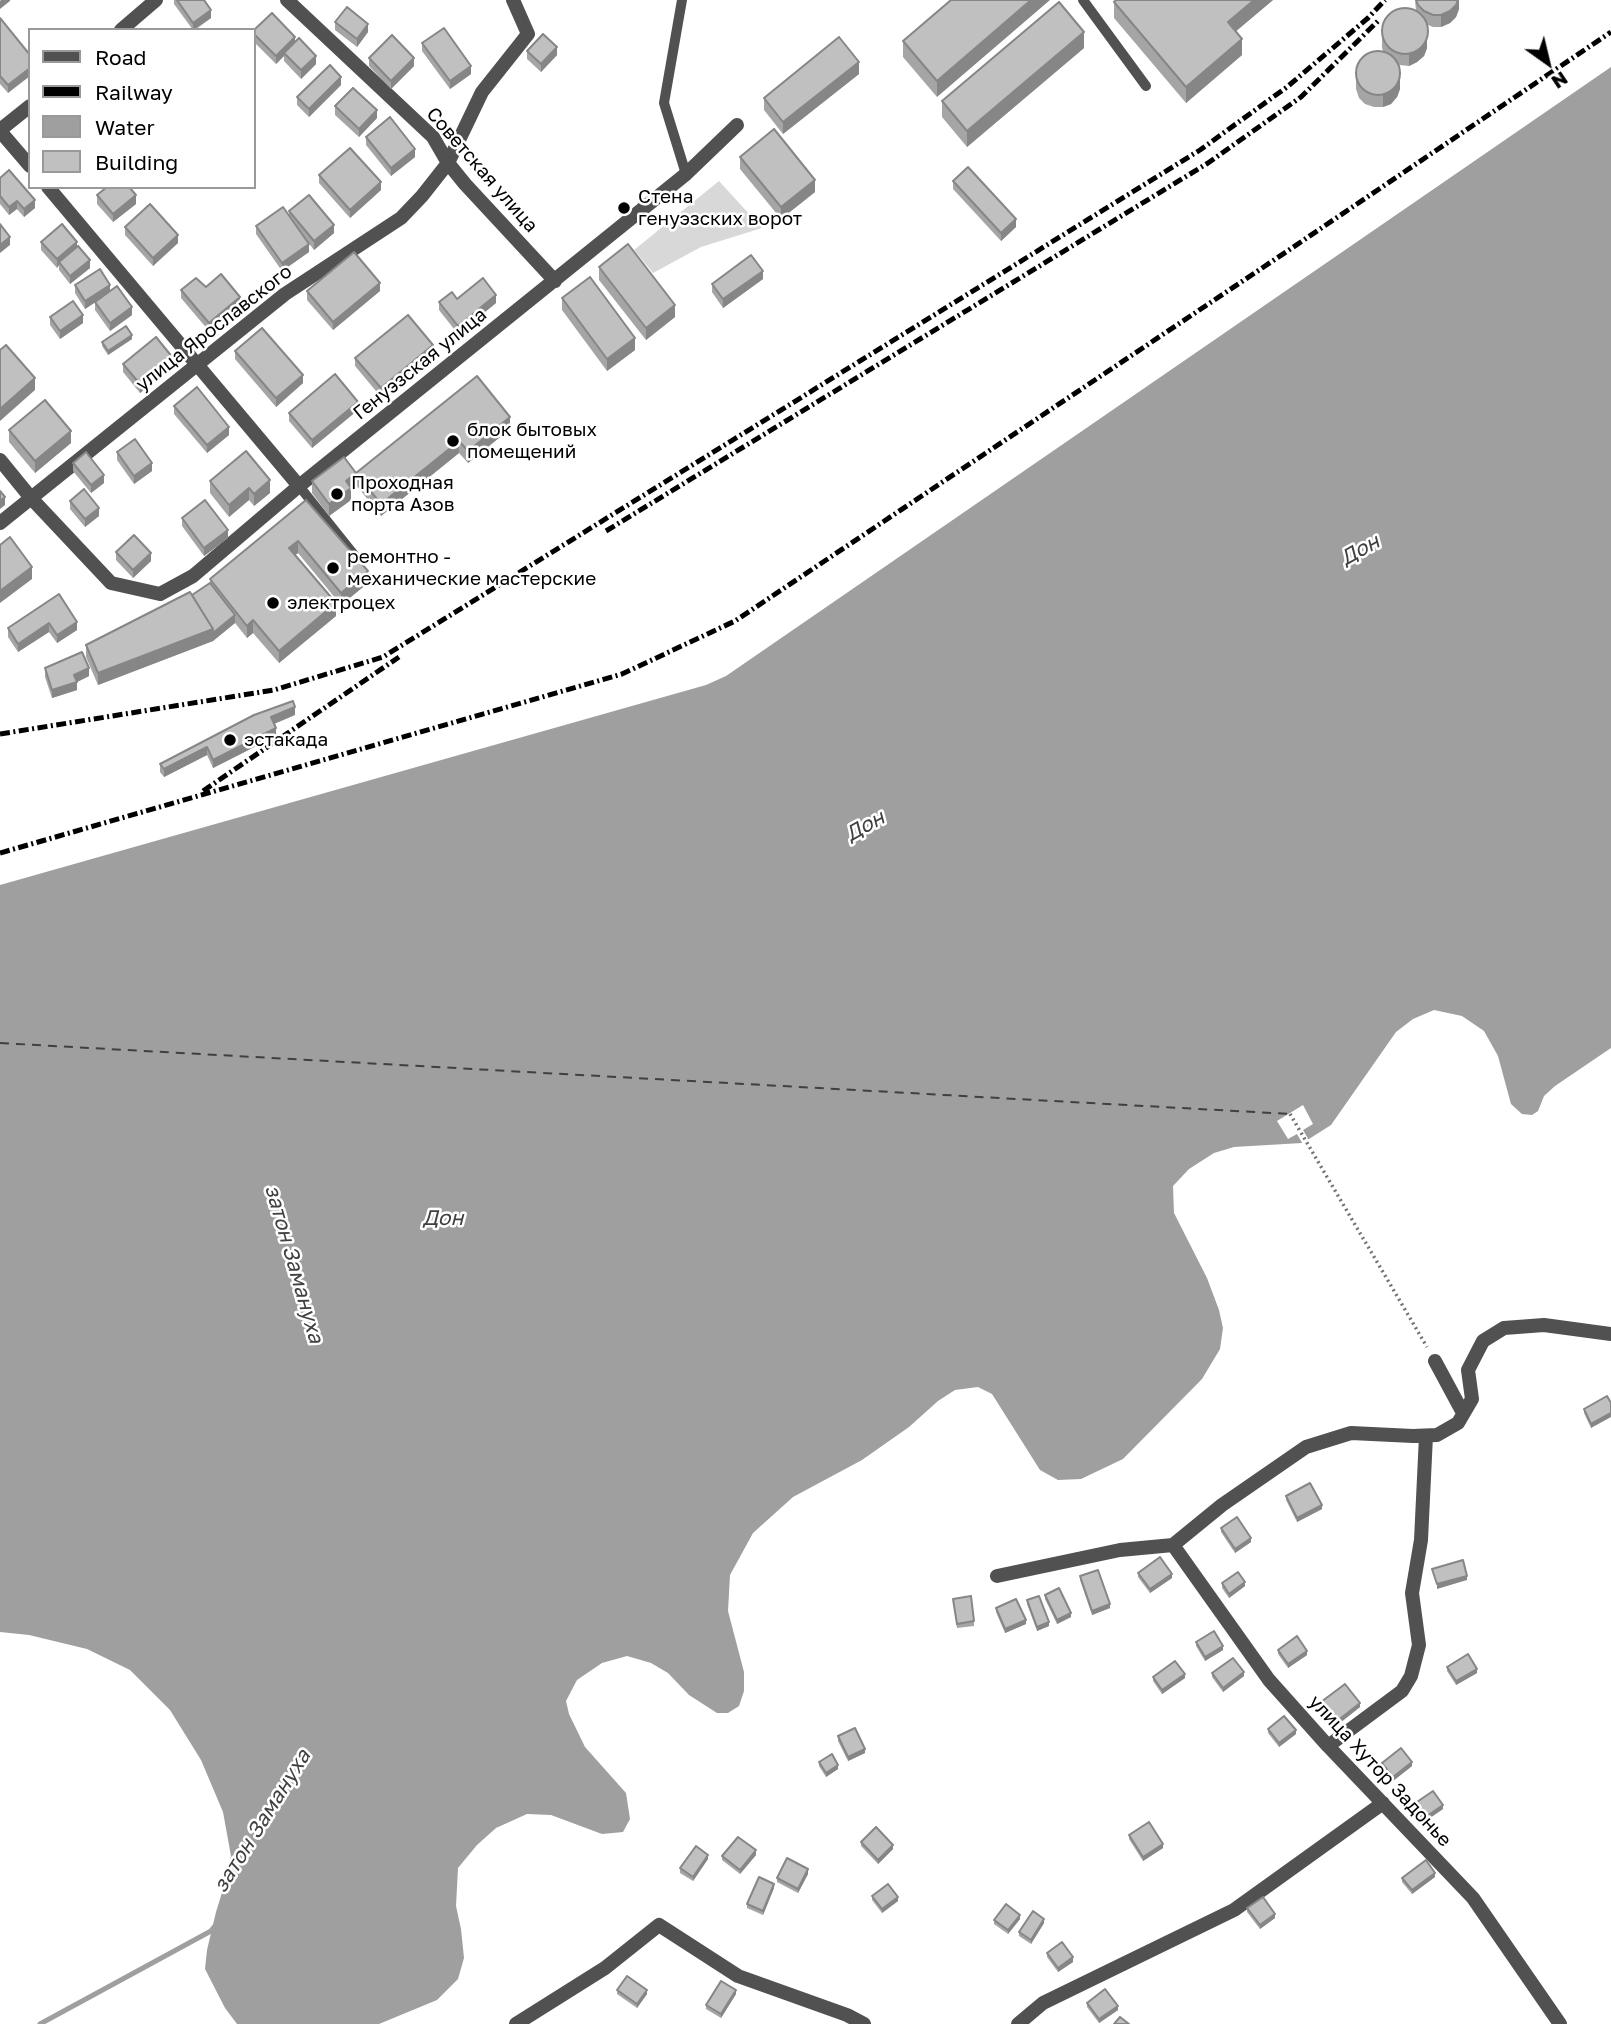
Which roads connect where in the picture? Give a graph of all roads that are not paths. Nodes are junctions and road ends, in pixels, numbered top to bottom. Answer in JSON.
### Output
{"nodes":[{"id":1,"x":156,"y":0,"type":"edge"},
{"id":2,"x":287,"y":0,"type":"edge"},
{"id":3,"x":513,"y":0,"type":"edge"},
{"id":4,"x":682,"y":0,"type":"edge"},
{"id":5,"x":1083,"y":0,"type":"edge"},
{"id":6,"x":123,"y":28,"type":"edge"},
{"id":7,"x":1146,"y":86,"type":"dead end"},
{"id":8,"x":28,"y":108,"type":"edge"},
{"id":9,"x":737,"y":125,"type":"dead end"},
{"id":10,"x":0,"y":131,"type":"edge"},
{"id":11,"x":449,"y":163,"type":"junction"},
{"id":12,"x":28,"y":164,"type":"edge"},
{"id":13,"x":686,"y":174,"type":"junction"},
{"id":14,"x":50,"y":189,"type":"edge"},
{"id":15,"x":555,"y":281,"type":"junction"},
{"id":16,"x":197,"y":364,"type":"junction"},
{"id":17,"x":0,"y":460,"type":"edge"},
{"id":18,"x":299,"y":486,"type":"junction"},
{"id":19,"x":31,"y":498,"type":"junction"},
{"id":20,"x":0,"y":523,"type":"edge"},
{"id":21,"x":361,"y":564,"type":"edge"},
{"id":22,"x":1611,"y":1334,"type":"edge"},
{"id":23,"x":1435,"y":1361,"type":"road end"},
{"id":24,"x":1464,"y":1413,"type":"junction"},
{"id":25,"x":1426,"y":1436,"type":"junction"},
{"id":26,"x":1173,"y":1545,"type":"junction"},
{"id":27,"x":997,"y":1576,"type":"dead end"},
{"id":28,"x":1328,"y":1746,"type":"junction"},
{"id":29,"x":1383,"y":1803,"type":"junction"},
{"id":30,"x":516,"y":2024,"type":"edge"},
{"id":31,"x":864,"y":2024,"type":"edge"},
{"id":32,"x":1018,"y":2024,"type":"edge"},
{"id":33,"x":1560,"y":2024,"type":"edge"}],
"edges":[{"from":1,"to":6,"type":"street"},
{"from":2,"to":11,"type":"street","name":"Советская улица"},
{"from":3,"to":11,"type":"street","name":"улица Ярославского"},
{"from":4,"to":13,"type":"lane"},
{"from":5,"to":7,"type":"lane"},
{"from":8,"to":10,"type":"street"},
{"from":9,"to":13,"type":"street","name":"Генуэзская улица"},
{"from":10,"to":12,"type":"street"},
{"from":11,"to":15,"type":"street","name":"Советская улица"},
{"from":11,"to":16,"type":"street","name":"улица Ярославского"},
{"from":13,"to":15,"type":"street","name":"Генуэзская улица"},
{"from":14,"to":16,"type":"street"},
{"from":15,"to":18,"type":"street","name":"Генуэзская улица"},
{"from":16,"to":18,"type":"street"},
{"from":16,"to":19,"type":"street","name":"улица Ярославского"},
{"from":17,"to":19,"type":"street"},
{"from":18,"to":19,"type":"street","name":"Генуэзская улица"},
{"from":18,"to":21,"type":"lane"},
{"from":19,"to":20,"type":"street","name":"улица Ярославского"},
{"from":22,"to":24,"type":"street"},
{"from":23,"to":24,"type":"street"},
{"from":24,"to":25,"type":"street"},
{"from":25,"to":26,"type":"street"},
{"from":25,"to":28,"type":"street"},
{"from":26,"to":27,"type":"street"},
{"from":26,"to":28,"type":"street","name":"улица Хутор Задонье"},
{"from":28,"to":29,"type":"street","name":"улица Хутор Задонье"},
{"from":29,"to":32,"type":"street"},
{"from":29,"to":33,"type":"street","name":"улица Хутор Задонье"},
{"from":30,"to":31,"type":"street"}]}
